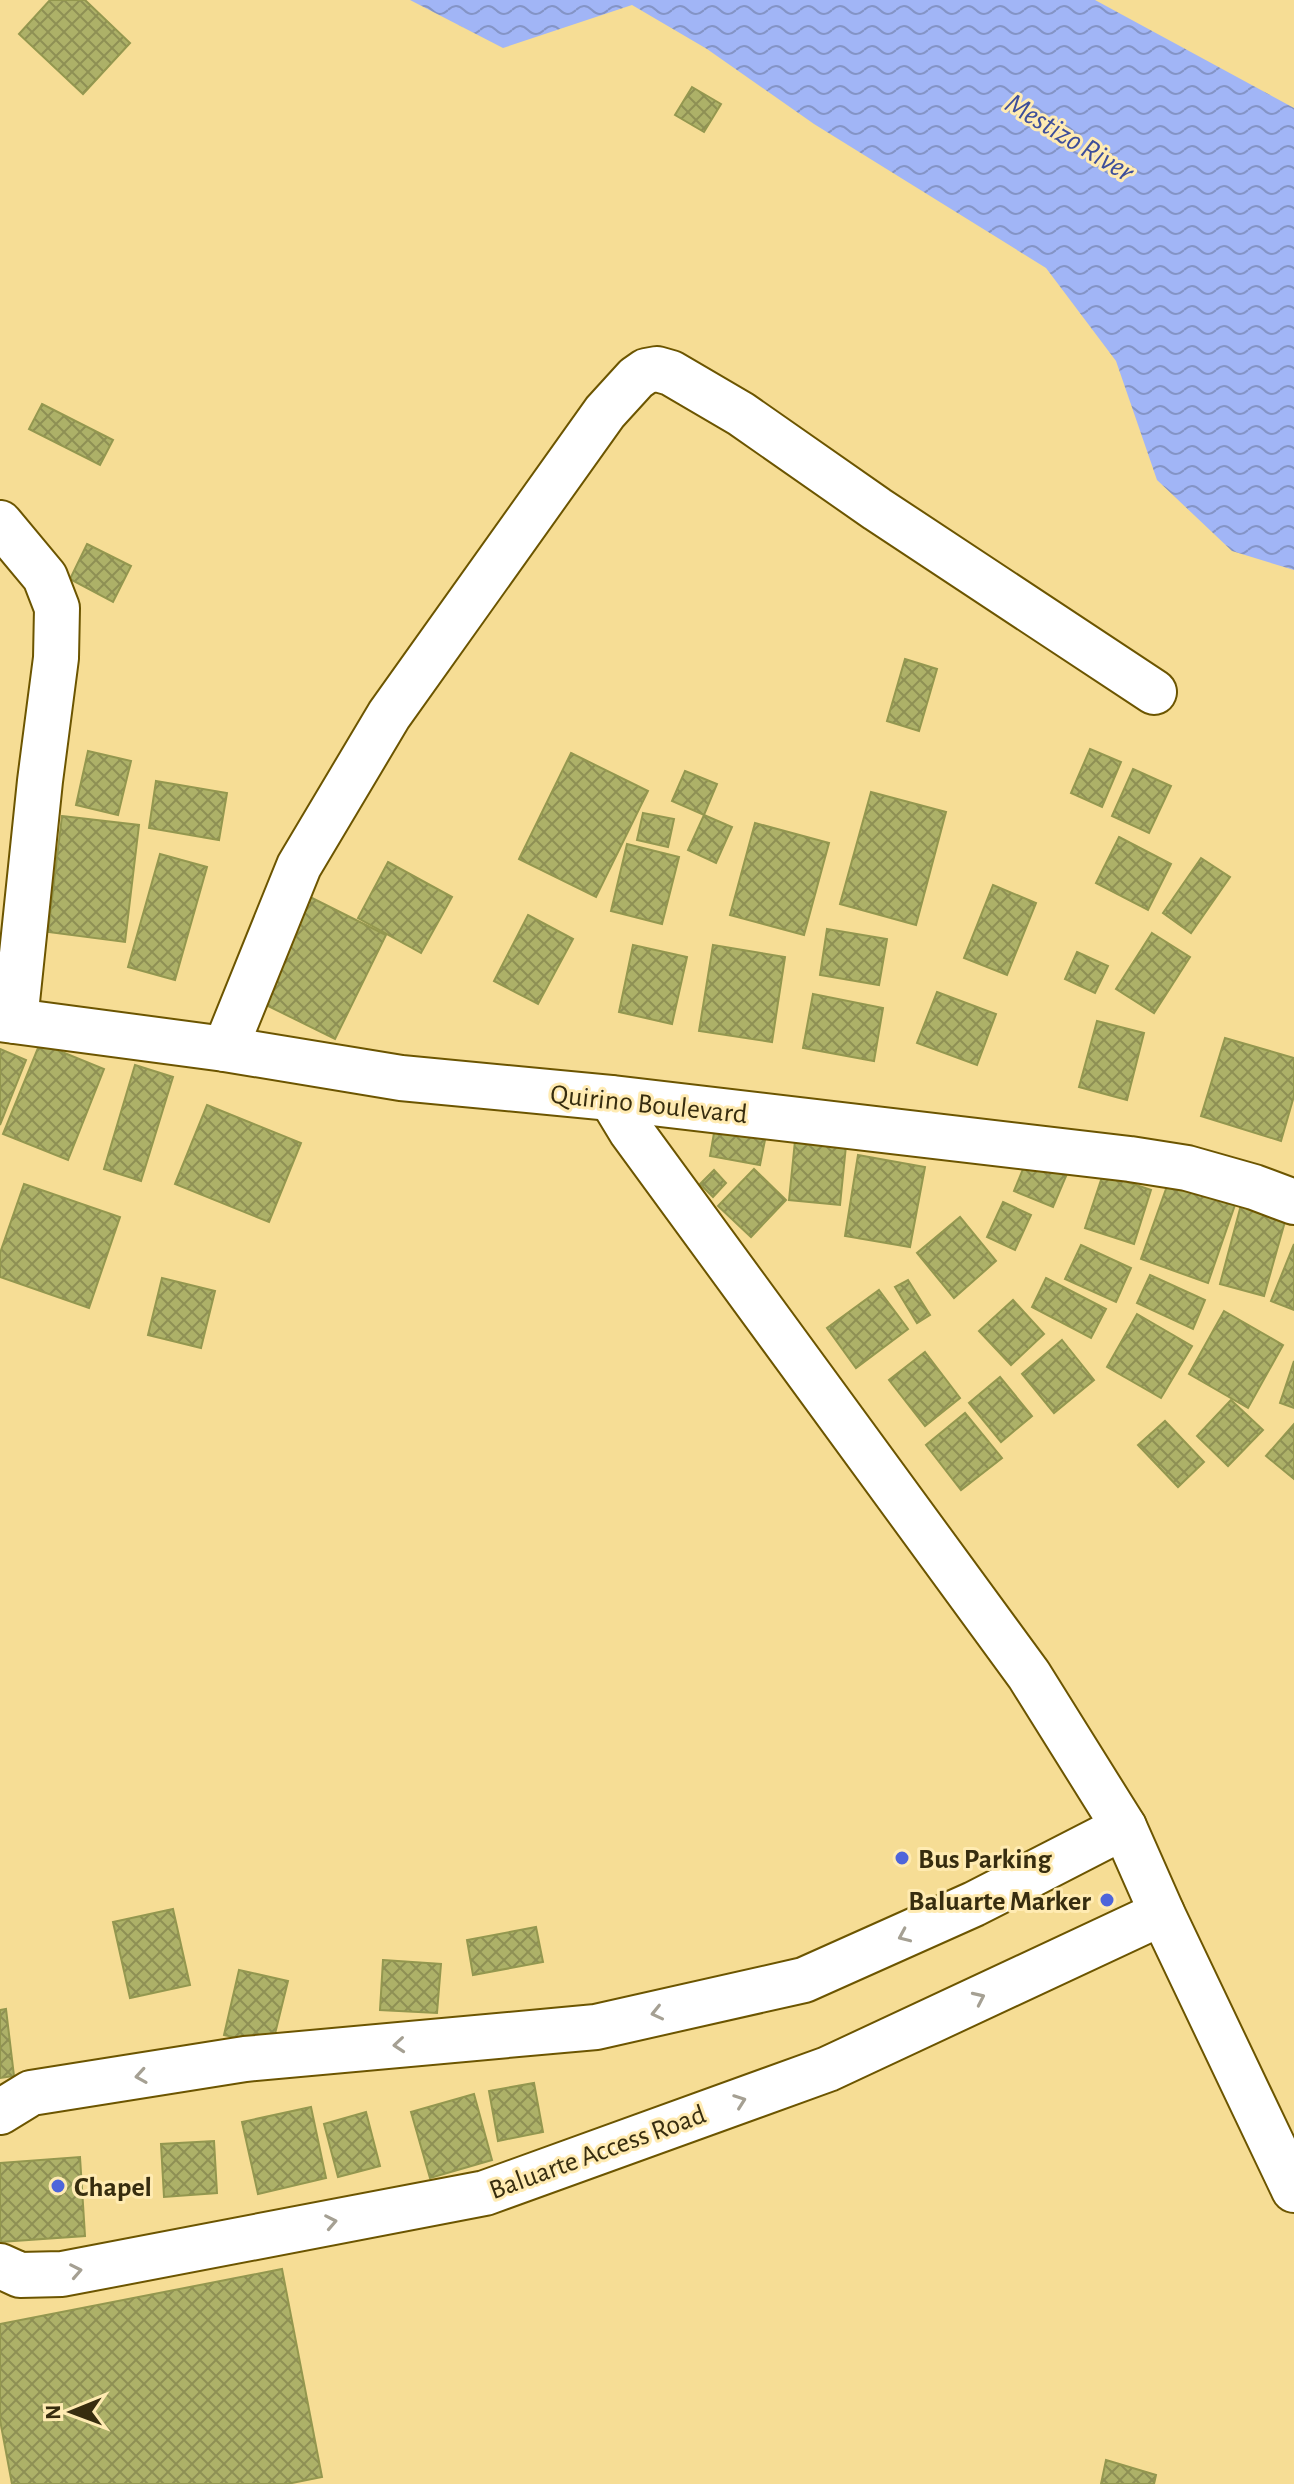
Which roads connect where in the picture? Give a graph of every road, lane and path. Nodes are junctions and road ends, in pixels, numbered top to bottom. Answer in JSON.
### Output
{"nodes":[{"id":1,"x":0,"y":523,"type":"edge"},
{"id":2,"x":1154,"y":692,"type":"dead end"},
{"id":3,"x":7,"y":1020,"type":"edge"},
{"id":4,"x":225,"y":1049,"type":"junction"},
{"id":5,"x":611,"y":1098,"type":"junction"},
{"id":6,"x":1294,"y":1202,"type":"edge"},
{"id":7,"x":1124,"y":1827,"type":"junction"},
{"id":8,"x":1162,"y":1913,"type":"junction"},
{"id":9,"x":0,"y":2112,"type":"edge"},
{"id":10,"x":1294,"y":2190,"type":"edge"},
{"id":11,"x":0,"y":2266,"type":"edge"}],
"edges":[{"from":1,"to":3,"type":"street"},
{"from":2,"to":4,"type":"street"},
{"from":3,"to":4,"type":"street","name":"Quirino Boulevard"},
{"from":4,"to":5,"type":"street","name":"Quirino Boulevard"},
{"from":5,"to":6,"type":"street","name":"Quirino Boulevard"},
{"from":5,"to":7,"type":"street"},
{"from":7,"to":8,"type":"street"},
{"from":7,"to":9,"type":"street","one_way":true},
{"from":8,"to":10,"type":"street"},
{"from":11,"to":8,"type":"street","name":"Baluarte Access Road","one_way":true}]}
